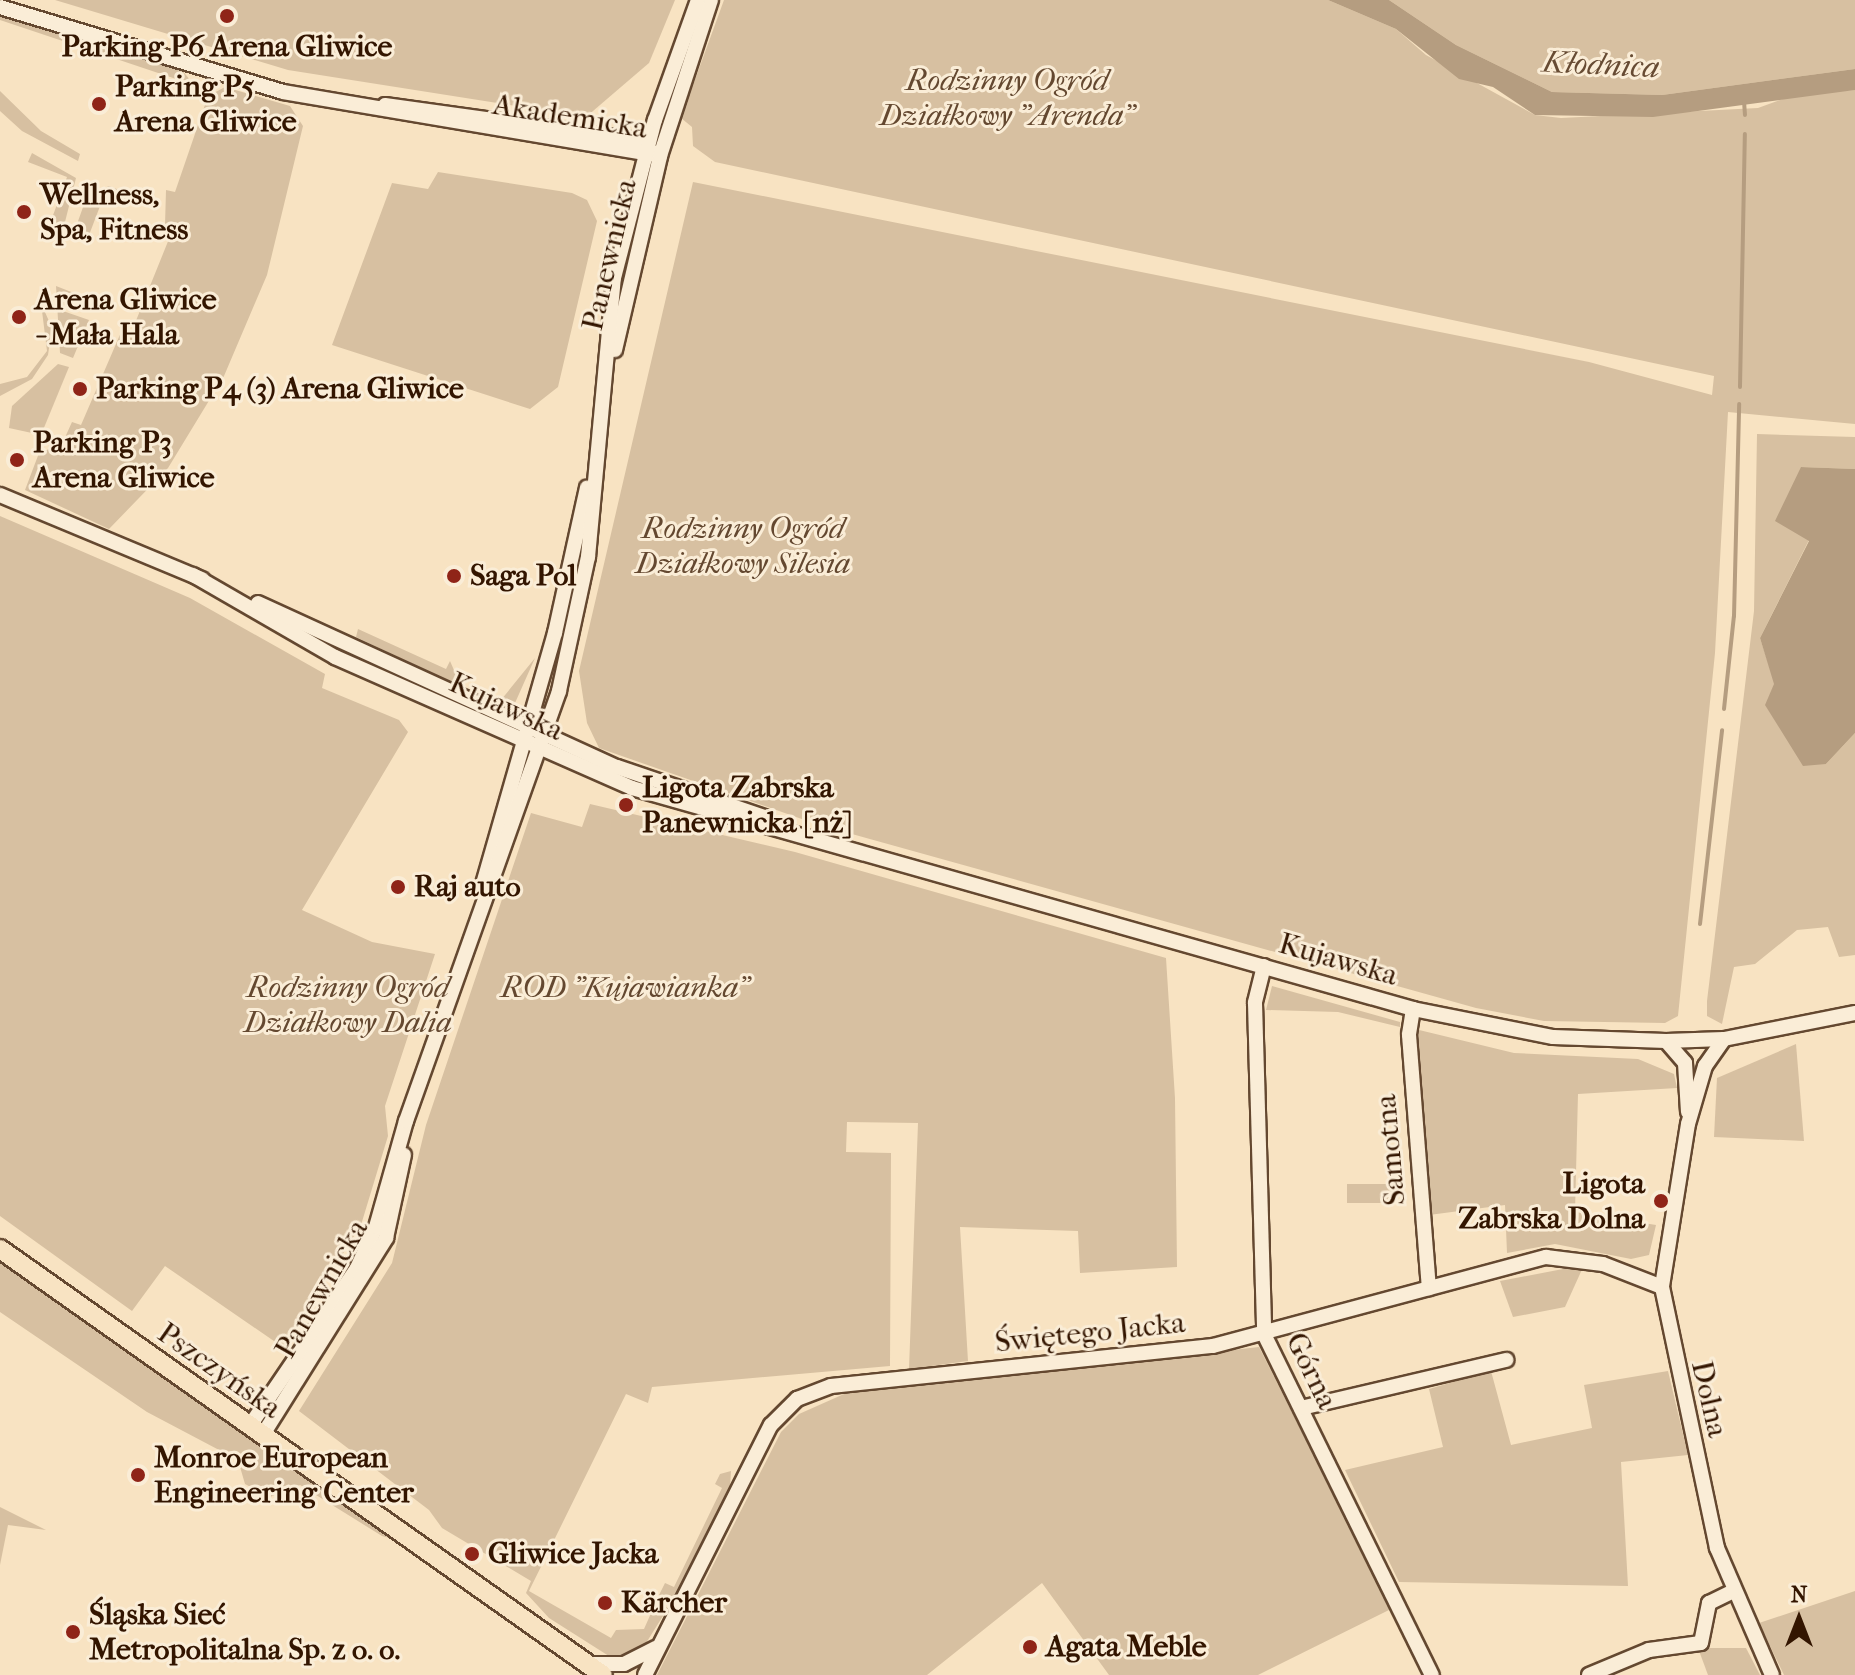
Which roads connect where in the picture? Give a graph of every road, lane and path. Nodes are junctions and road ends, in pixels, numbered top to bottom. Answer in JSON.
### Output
{"nodes":[{"id":1,"x":698,"y":0,"type":"edge"},
{"id":2,"x":711,"y":0,"type":"edge"},
{"id":3,"x":0,"y":7,"type":"edge"},
{"id":4,"x":337,"y":104,"type":"junction"},
{"id":5,"x":655,"y":120,"type":"junction"},
{"id":6,"x":630,"y":139,"type":"junction"},
{"id":7,"x":612,"y":152,"type":"junction"},
{"id":8,"x":651,"y":154,"type":"junction"},
{"id":9,"x":638,"y":180,"type":"junction"},
{"id":10,"x":606,"y":386,"type":"junction"},
{"id":11,"x":596,"y":459,"type":"junction"},
{"id":12,"x":0,"y":495,"type":"edge"},
{"id":13,"x":193,"y":575,"type":"junction"},
{"id":14,"x":538,"y":696,"type":"junction"},
{"id":15,"x":492,"y":710,"type":"junction"},
{"id":16,"x":485,"y":725,"type":"junction"},
{"id":17,"x":536,"y":730,"type":"junction"},
{"id":18,"x":529,"y":747,"type":"junction"},
{"id":19,"x":510,"y":773,"type":"junction"},
{"id":20,"x":818,"y":836,"type":"junction"},
{"id":21,"x":480,"y":908,"type":"junction"},
{"id":22,"x":1264,"y":966,"type":"junction"},
{"id":23,"x":1413,"y":1009,"type":"junction"},
{"id":24,"x":1855,"y":1013,"type":"edge"},
{"id":25,"x":1724,"y":1039,"type":"junction"},
{"id":26,"x":1695,"y":1040,"type":"junction"},
{"id":27,"x":1666,"y":1041,"type":"junction"},
{"id":28,"x":1685,"y":1063,"type":"junction"},
{"id":29,"x":1705,"y":1066,"type":"junction"},
{"id":30,"x":1688,"y":1124,"type":"junction"},
{"id":31,"x":0,"y":1249,"type":"edge"},
{"id":32,"x":1662,"y":1287,"type":"junction"},
{"id":33,"x":1429,"y":1288,"type":"junction"},
{"id":34,"x":1264,"y":1334,"type":"junction"},
{"id":35,"x":1506,"y":1360,"type":"dead end"},
{"id":36,"x":1301,"y":1408,"type":"junction"},
{"id":37,"x":256,"y":1431,"type":"junction"},
{"id":38,"x":1732,"y":1592,"type":"junction"},
{"id":39,"x":656,"y":1648,"type":"junction"},
{"id":40,"x":595,"y":1670,"type":"edge"},
{"id":41,"x":645,"y":1675,"type":"edge"},
{"id":42,"x":1432,"y":1675,"type":"edge"},
{"id":43,"x":1589,"y":1675,"type":"edge"},
{"id":44,"x":1772,"y":1675,"type":"edge"}],
"edges":[{"from":1,"to":5,"type":"street","name":"Panewnicka"},
{"from":2,"to":8,"type":"street","name":"Panewnicka"},
{"from":3,"to":4,"type":"street","name":"Akademicka"},
{"from":4,"to":6,"type":"street","name":"Akademicka"},
{"from":4,"to":7,"type":"street","name":"Akademicka"},
{"from":5,"to":6,"type":"street"},
{"from":5,"to":8,"type":"street","name":"Panewnicka"},
{"from":6,"to":8,"type":"street","name":"Akademicka"},
{"from":7,"to":8,"type":"street","name":"Akademicka"},
{"from":7,"to":9,"type":"street"},
{"from":8,"to":9,"type":"street","name":"Panewnicka"},
{"from":8,"to":10,"type":"street","name":"Panewnicka"},
{"from":9,"to":10,"type":"street","name":"Panewnicka"},
{"from":10,"to":11,"type":"street","name":"Panewnicka"},
{"from":11,"to":14,"type":"street","name":"Panewnicka"},
{"from":11,"to":17,"type":"street","name":"Panewnicka"},
{"from":12,"to":13,"type":"street","name":"Kujawska"},
{"from":13,"to":15,"type":"street","name":"Kujawska"},
{"from":13,"to":16,"type":"street","name":"Kujawska"},
{"from":14,"to":15,"type":"street"},
{"from":14,"to":17,"type":"street","name":"Panewnicka"},
{"from":15,"to":17,"type":"street","name":"Kujawska"},
{"from":16,"to":18,"type":"street","name":"Kujawska"},
{"from":16,"to":19,"type":"street"},
{"from":17,"to":18,"type":"street","name":"Panewnicka"},
{"from":17,"to":20,"type":"street","name":"Kujawska"},
{"from":18,"to":19,"type":"street","name":"Panewnicka"},
{"from":18,"to":20,"type":"street","name":"Kujawska"},
{"from":18,"to":21,"type":"street","name":"Panewnicka"},
{"from":19,"to":21,"type":"street","name":"Panewnicka"},
{"from":20,"to":22,"type":"street","name":"Kujawska"},
{"from":21,"to":37,"type":"street","name":"Panewnicka"},
{"from":22,"to":23,"type":"street","name":"Kujawska"},
{"from":22,"to":34,"type":"street","name":"Górna"},
{"from":23,"to":27,"type":"street","name":"Kujawska"},
{"from":23,"to":33,"type":"street","name":"Samotna"},
{"from":24,"to":25,"type":"street","name":"Kujawska"},
{"from":25,"to":26,"type":"street","name":"Kujawska"},
{"from":25,"to":29,"type":"street","name":"Dolna"},
{"from":26,"to":27,"type":"street","name":"Kujawska"},
{"from":26,"to":28,"type":"street","name":"Dolna"},
{"from":26,"to":29,"type":"street"},
{"from":27,"to":28,"type":"street"},
{"from":28,"to":30,"type":"street","name":"Dolna"},
{"from":29,"to":30,"type":"street","name":"Dolna"},
{"from":30,"to":32,"type":"street","name":"Dolna"},
{"from":31,"to":37,"type":"main road","name":"Pszczyńska"},
{"from":32,"to":33,"type":"street","name":"Świętego Jacka"},
{"from":32,"to":38,"type":"street","name":"Dolna"},
{"from":33,"to":34,"type":"street","name":"Świętego Jacka"},
{"from":34,"to":36,"type":"street","name":"Górna"},
{"from":34,"to":39,"type":"street","name":"Świętego Jacka"},
{"from":35,"to":36,"type":"street"},
{"from":36,"to":42,"type":"street","name":"Górna"},
{"from":37,"to":40,"type":"main road","name":"Pszczyńska"},
{"from":38,"to":43,"type":"street"},
{"from":38,"to":44,"type":"street","name":"Dolna"},
{"from":39,"to":40,"type":"street"},
{"from":39,"to":41,"type":"street","name":"Świętego Jacka"}]}
